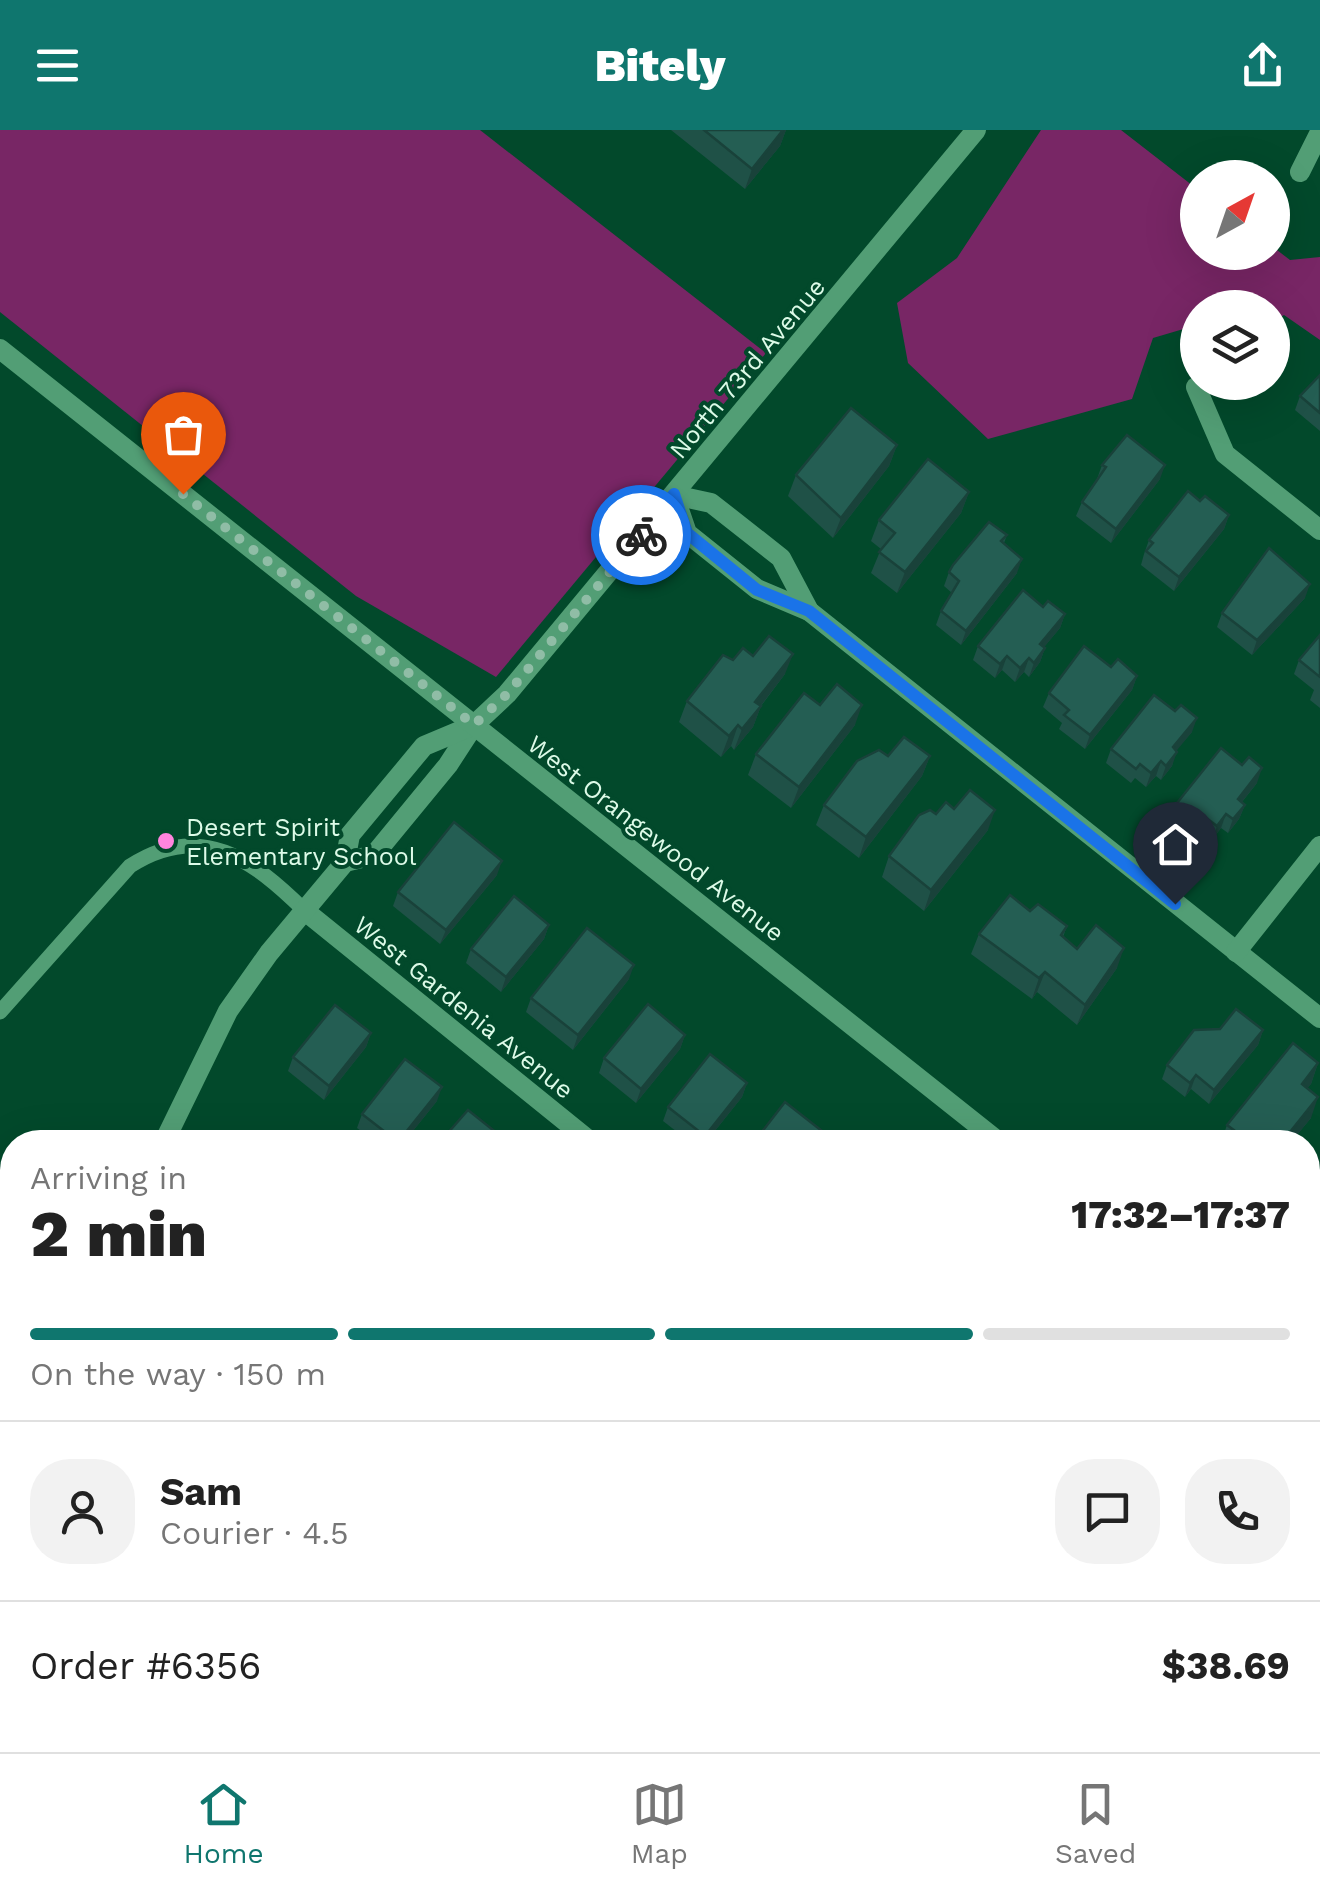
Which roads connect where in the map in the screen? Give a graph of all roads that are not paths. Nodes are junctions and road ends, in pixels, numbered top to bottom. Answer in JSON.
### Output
{"nodes":[{"id":1,"x":976,"y":130,"type":"edge"},
{"id":2,"x":1320,"y":132,"type":"edge"},
{"id":3,"x":1300,"y":172,"type":"dead end"},
{"id":4,"x":0,"y":349,"type":"edge"},
{"id":5,"x":1202,"y":400,"type":"edge"},
{"id":6,"x":674,"y":494,"type":"junction"},
{"id":7,"x":1320,"y":530,"type":"edge"},
{"id":8,"x":809,"y":611,"type":"junction"},
{"id":9,"x":474,"y":725,"type":"junction"},
{"id":10,"x":1320,"y":846,"type":"edge"},
{"id":11,"x":345,"y":862,"type":"junction"},
{"id":12,"x":305,"y":911,"type":"junction"},
{"id":13,"x":1236,"y":952,"type":"junction"},
{"id":14,"x":0,"y":1012,"type":"edge"},
{"id":15,"x":1320,"y":1018,"type":"edge"},
{"id":16,"x":170,"y":1130,"type":"edge"},
{"id":17,"x":576,"y":1130,"type":"edge"},
{"id":18,"x":985,"y":1130,"type":"edge"}],
"edges":[{"from":1,"to":6,"type":"street","name":"North 73rd Avenue"},
{"from":2,"to":3,"type":"street"},
{"from":4,"to":9,"type":"street","name":"West Orangewood Avenue"},
{"from":5,"to":7,"type":"street"},
{"from":6,"to":8,"type":"street"},
{"from":6,"to":8,"type":"street"},
{"from":6,"to":9,"type":"street","name":"North 73rd Avenue"},
{"from":8,"to":13,"type":"street"},
{"from":9,"to":11,"type":"street","name":"North 73rd Avenue"},
{"from":9,"to":11,"type":"street","name":"North 73rd Avenue"},
{"from":9,"to":18,"type":"street","name":"West Orangewood Avenue"},
{"from":10,"to":13,"type":"street"},
{"from":11,"to":12,"type":"street","name":"North 73rd Avenue"},
{"from":12,"to":14,"type":"lane"},
{"from":12,"to":16,"type":"street","name":"North 73rd Avenue"},
{"from":12,"to":17,"type":"street","name":"West Gardenia Avenue"},
{"from":13,"to":15,"type":"street"}]}
